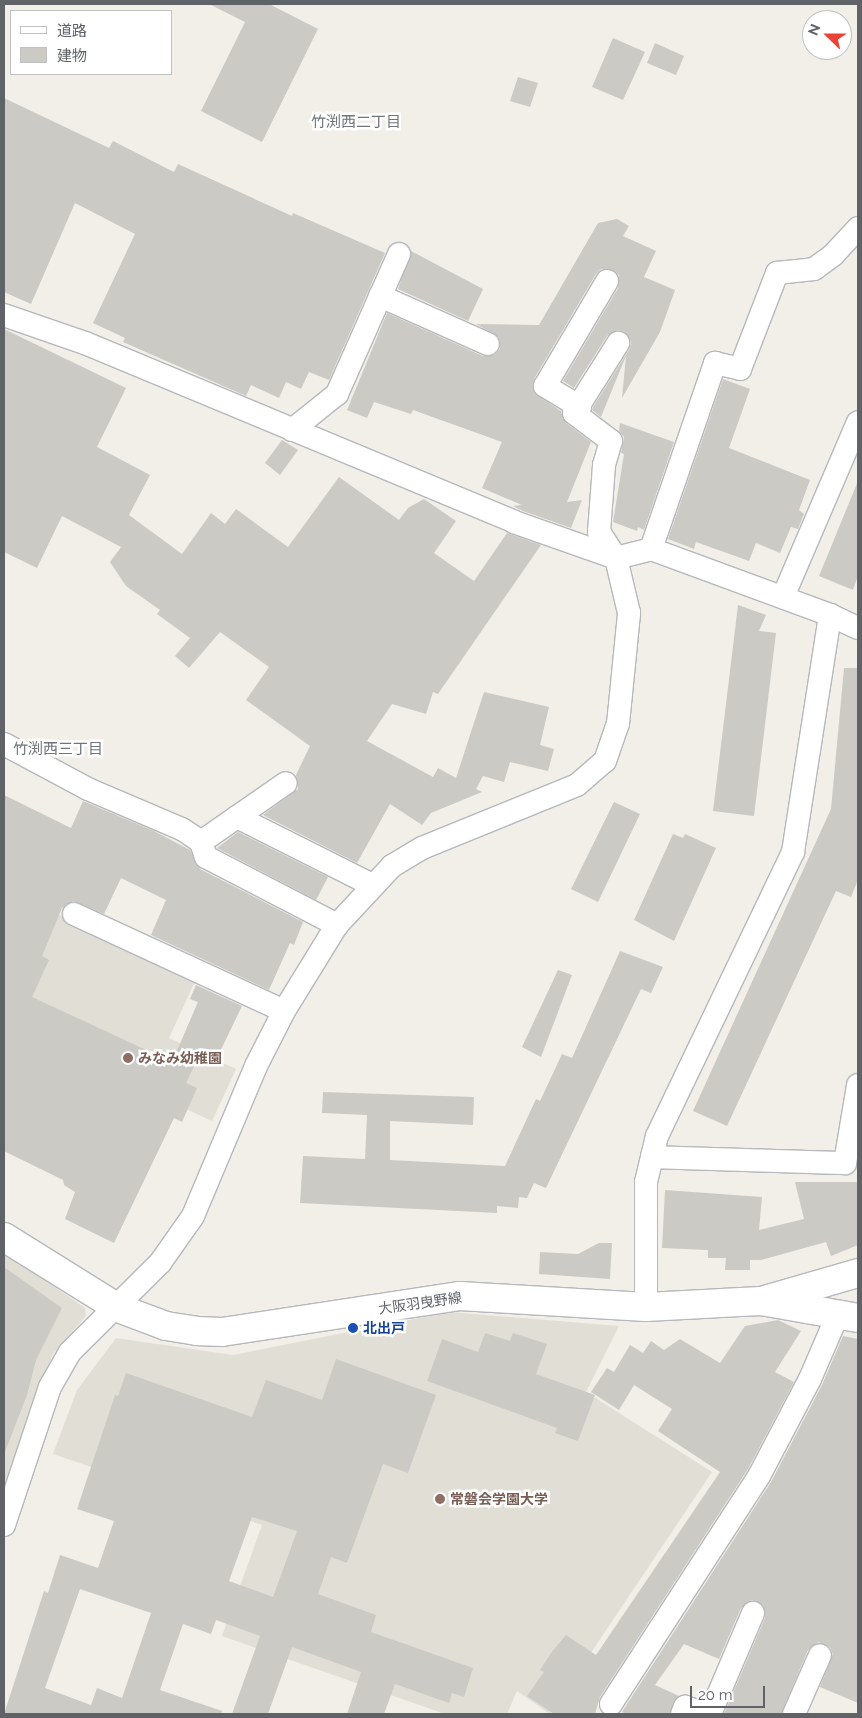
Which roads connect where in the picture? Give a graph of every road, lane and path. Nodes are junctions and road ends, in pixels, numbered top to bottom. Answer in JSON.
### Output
{"nodes":[{"id":1,"x":858,"y":228,"type":"edge"},
{"id":2,"x":399,"y":254,"type":"dead end"},
{"id":3,"x":607,"y":281,"type":"dead end"},
{"id":4,"x":380,"y":296,"type":"junction"},
{"id":5,"x":4,"y":315,"type":"edge"},
{"id":6,"x":618,"y":343,"type":"dead end"},
{"id":7,"x":488,"y":344,"type":"dead end"},
{"id":8,"x":580,"y":406,"type":"junction"},
{"id":9,"x":858,"y":422,"type":"edge"},
{"id":10,"x":292,"y":430,"type":"junction"},
{"id":11,"x":651,"y":549,"type":"junction"},
{"id":12,"x":616,"y":558,"type":"junction"},
{"id":13,"x":783,"y":597,"type":"junction"},
{"id":14,"x":830,"y":615,"type":"junction"},
{"id":15,"x":858,"y":628,"type":"edge"},
{"id":16,"x":4,"y":744,"type":"edge"},
{"id":17,"x":286,"y":783,"type":"dead end"},
{"id":18,"x":237,"y":817,"type":"junction"},
{"id":19,"x":201,"y":842,"type":"junction"},
{"id":20,"x":372,"y":886,"type":"junction"},
{"id":21,"x":74,"y":914,"type":"dead end"},
{"id":22,"x":336,"y":925,"type":"junction"},
{"id":23,"x":284,"y":1011,"type":"junction"},
{"id":24,"x":858,"y":1085,"type":"edge"},
{"id":25,"x":652,"y":1157,"type":"junction"},
{"id":26,"x":4,"y":1237,"type":"edge"},
{"id":27,"x":858,"y":1273,"type":"edge"},
{"id":28,"x":761,"y":1301,"type":"junction"},
{"id":29,"x":646,"y":1307,"type":"junction"},
{"id":30,"x":118,"y":1308,"type":"junction"},
{"id":31,"x":848,"y":1316,"type":"edge"},
{"id":32,"x":4,"y":1526,"type":"edge"},
{"id":33,"x":753,"y":1613,"type":"dead end"},
{"id":34,"x":820,"y":1655,"type":"dead end"},
{"id":35,"x":611,"y":1704,"type":"dead end"},
{"id":36,"x":682,"y":1714,"type":"edge"},
{"id":37,"x":705,"y":1714,"type":"edge"},
{"id":38,"x":710,"y":1714,"type":"edge"},
{"id":39,"x":794,"y":1714,"type":"edge"}],
"edges":[{"from":1,"to":11,"type":"street"},
{"from":2,"to":4,"type":"street"},
{"from":3,"to":8,"type":"street"},
{"from":4,"to":7,"type":"street"},
{"from":4,"to":10,"type":"street"},
{"from":5,"to":10,"type":"street"},
{"from":6,"to":8,"type":"street"},
{"from":8,"to":12,"type":"street"},
{"from":9,"to":13,"type":"street"},
{"from":10,"to":12,"type":"street"},
{"from":11,"to":12,"type":"street"},
{"from":11,"to":13,"type":"street"},
{"from":12,"to":20,"type":"street"},
{"from":13,"to":14,"type":"street"},
{"from":14,"to":15,"type":"street"},
{"from":14,"to":25,"type":"street"},
{"from":16,"to":19,"type":"street"},
{"from":17,"to":18,"type":"street"},
{"from":18,"to":19,"type":"street"},
{"from":18,"to":20,"type":"street"},
{"from":19,"to":22,"type":"street"},
{"from":20,"to":22,"type":"street"},
{"from":21,"to":23,"type":"street"},
{"from":22,"to":23,"type":"street"},
{"from":23,"to":30,"type":"street"},
{"from":24,"to":25,"type":"street"},
{"from":25,"to":29,"type":"street"},
{"from":26,"to":30,"type":"main road","name":"大阪羽曳野線"},
{"from":27,"to":28,"type":"main road","name":"大阪羽曳野線"},
{"from":28,"to":29,"type":"main road","name":"大阪羽曳野線"},
{"from":28,"to":31,"type":"main road"},
{"from":29,"to":30,"type":"main road","name":"大阪羽曳野線"},
{"from":30,"to":32,"type":"street"},
{"from":31,"to":35,"type":"street"},
{"from":33,"to":38,"type":"street"},
{"from":34,"to":39,"type":"street"},
{"from":36,"to":37,"type":"street"}]}
